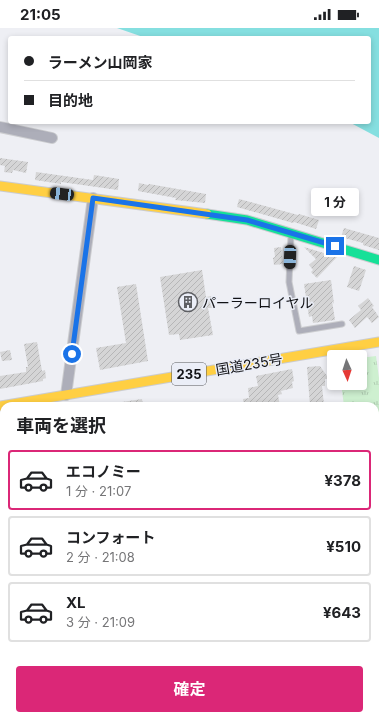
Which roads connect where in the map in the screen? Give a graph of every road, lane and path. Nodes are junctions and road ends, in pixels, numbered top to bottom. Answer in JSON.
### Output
{"nodes":[{"id":1,"x":0,"y":127,"type":"edge"},
{"id":2,"x":52,"y":138,"type":"dead end"},
{"id":3,"x":0,"y":186,"type":"edge"},
{"id":4,"x":93,"y":198,"type":"junction"},
{"id":5,"x":291,"y":232,"type":"junction"},
{"id":6,"x":379,"y":260,"type":"edge"},
{"id":7,"x":342,"y":324,"type":"dead end"},
{"id":8,"x":378,"y":342,"type":"edge"},
{"id":9,"x":379,"y":352,"type":"edge"},
{"id":10,"x":66,"y":395,"type":"junction"},
{"id":11,"x":24,"y":402,"type":"edge"}],
"edges":[{"from":1,"to":2,"type":"street"},
{"from":3,"to":4,"type":"main road"},
{"from":4,"to":5,"type":"main road"},
{"from":4,"to":10,"type":"street"},
{"from":5,"to":6,"type":"main road"},
{"from":5,"to":7,"type":"lane"},
{"from":8,"to":9,"type":"street"},
{"from":8,"to":10,"type":"main road","name":"国道235号","number":"235"},
{"from":10,"to":11,"type":"main road","name":"国道235号","number":"235"}]}
